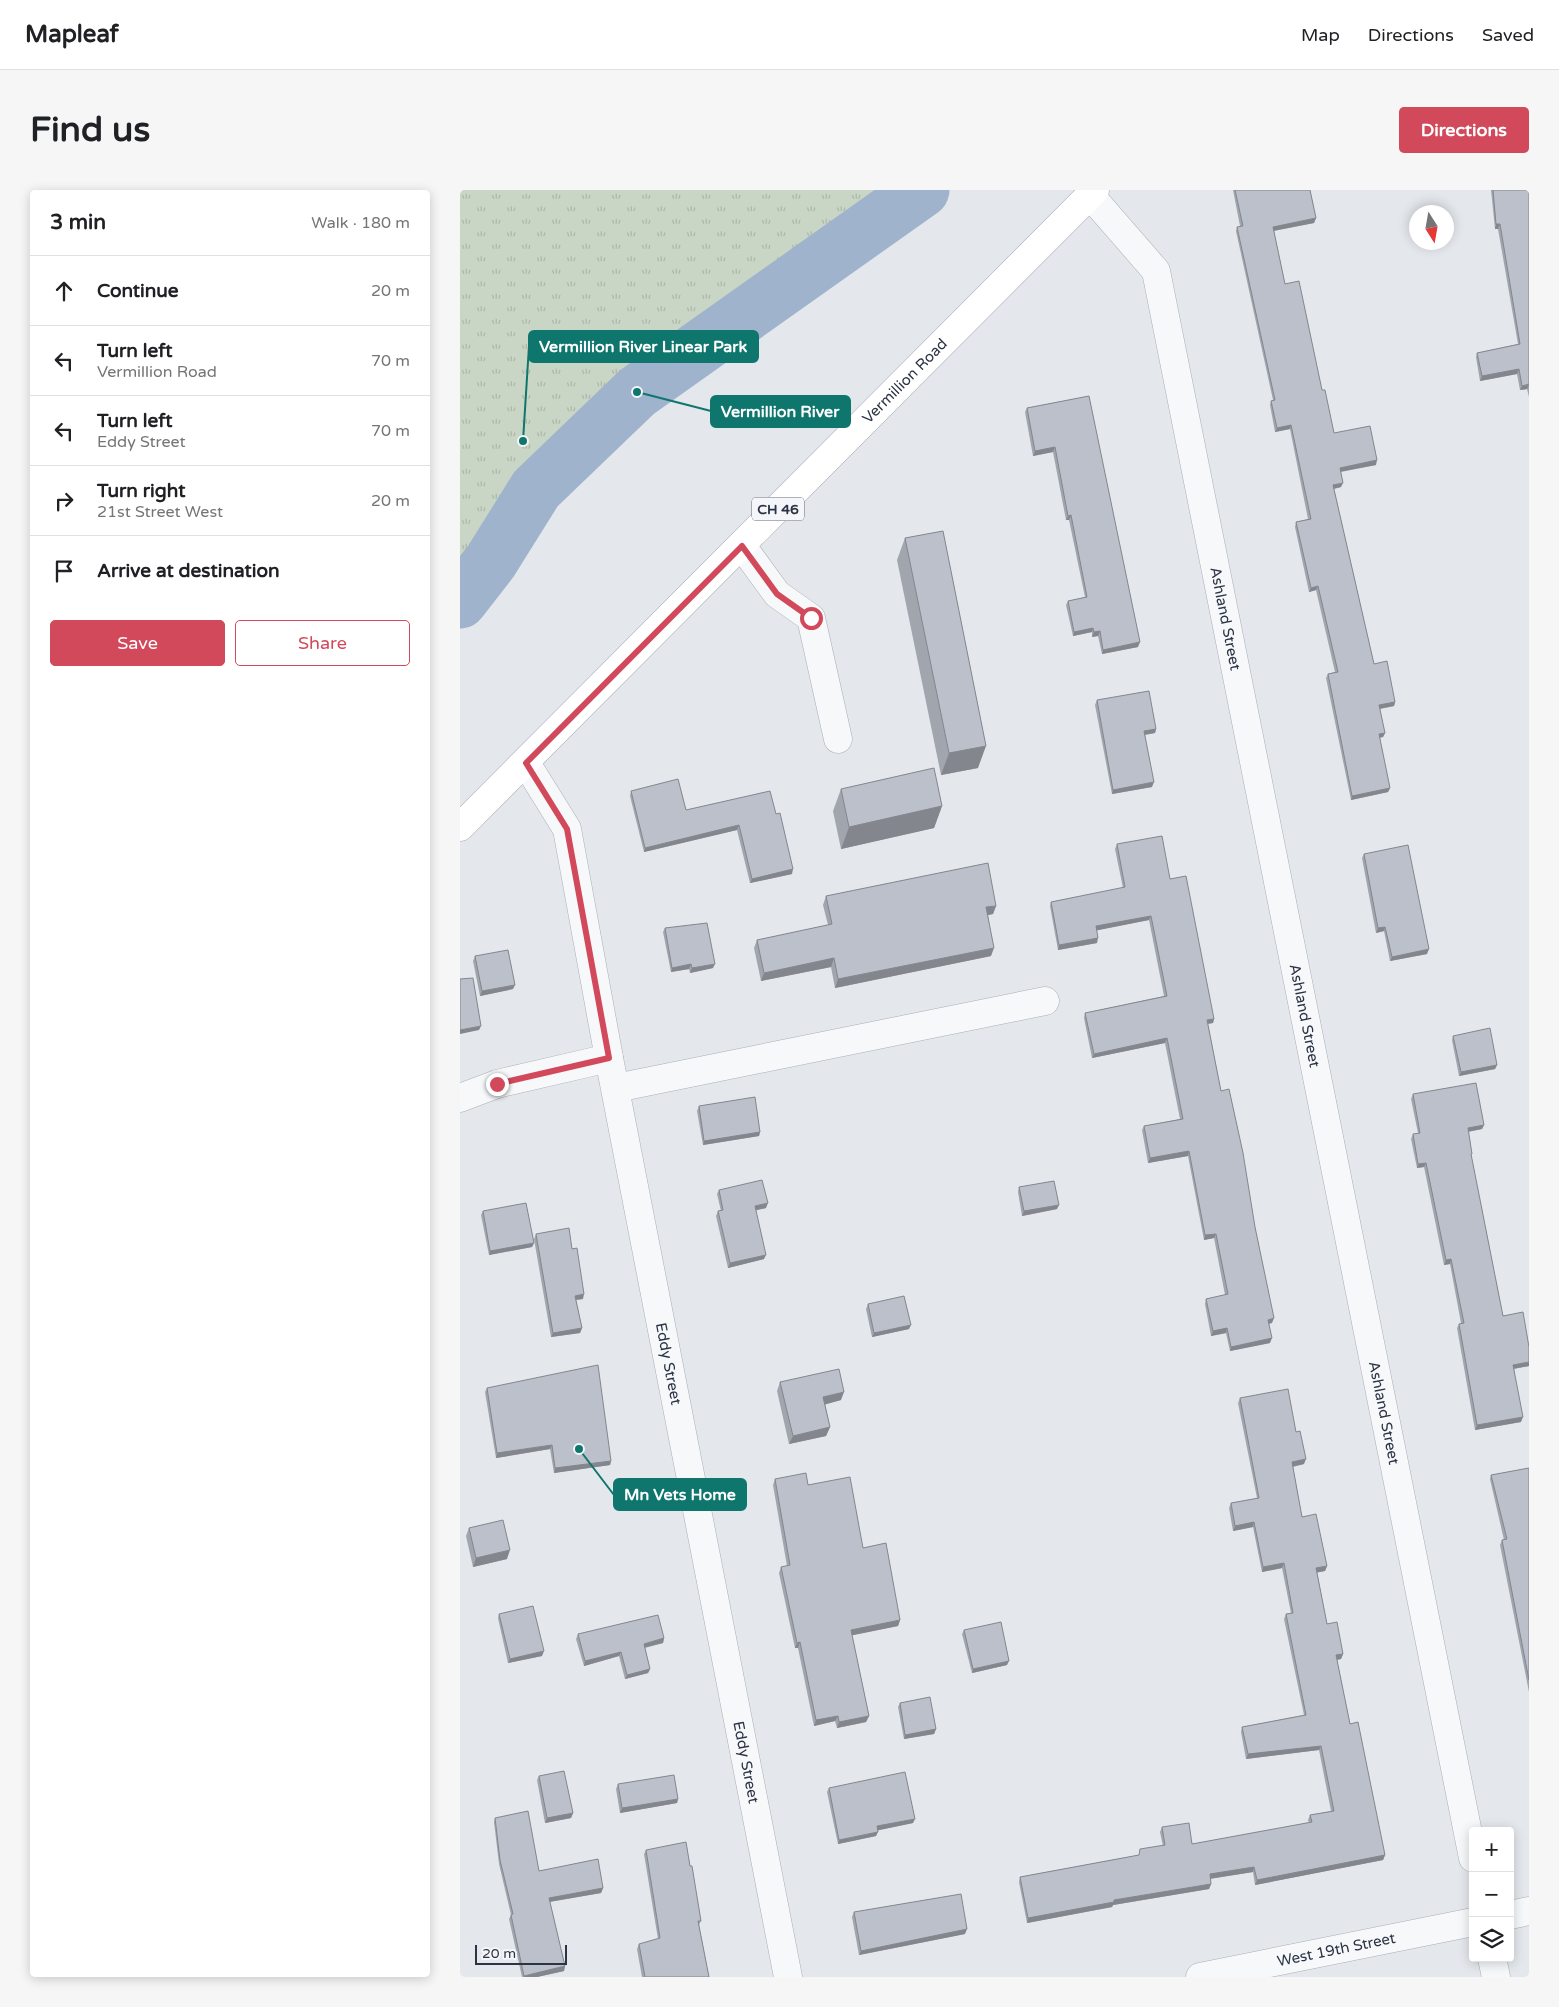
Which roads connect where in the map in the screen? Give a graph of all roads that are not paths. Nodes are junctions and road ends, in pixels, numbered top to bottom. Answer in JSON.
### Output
{"nodes":[{"id":1,"x":1093,"y":193,"type":"edge"},
{"id":2,"x":742,"y":546,"type":"junction"},
{"id":3,"x":838,"y":739,"type":"dead end"},
{"id":4,"x":526,"y":763,"type":"junction"},
{"id":5,"x":460,"y":827,"type":"edge"},
{"id":6,"x":1045,"y":1001,"type":"dead end"},
{"id":7,"x":609,"y":1058,"type":"junction"},
{"id":8,"x":616,"y":1088,"type":"junction"},
{"id":9,"x":460,"y":1098,"type":"edge"},
{"id":10,"x":1469,"y":1838,"type":"edge"},
{"id":11,"x":1529,"y":1911,"type":"edge"},
{"id":12,"x":1514,"y":1914,"type":"edge"},
{"id":13,"x":1469,"y":1923,"type":"edge"},
{"id":14,"x":1493,"y":1962,"type":"edge"},
{"id":15,"x":788,"y":1977,"type":"edge"},
{"id":16,"x":1200,"y":1977,"type":"edge"},
{"id":17,"x":1496,"y":1977,"type":"edge"}],
"edges":[{"from":1,"to":2,"type":"main road","name":"Vermillion Road","number":"CH 46"},
{"from":1,"to":10,"type":"street","name":"Ashland Street"},
{"from":2,"to":3,"type":"street"},
{"from":2,"to":4,"type":"main road","name":"Vermillion Road","number":"CH 46"},
{"from":4,"to":5,"type":"main road","name":"Vermillion Road","number":"CH 46"},
{"from":4,"to":7,"type":"street","name":"Eddy Street"},
{"from":6,"to":8,"type":"street"},
{"from":7,"to":8,"type":"street","name":"Eddy Street"},
{"from":7,"to":9,"type":"street"},
{"from":8,"to":15,"type":"street","name":"Eddy Street"},
{"from":11,"to":12,"type":"street"},
{"from":13,"to":16,"type":"street","name":"West 19th Street"},
{"from":14,"to":17,"type":"street"}]}
